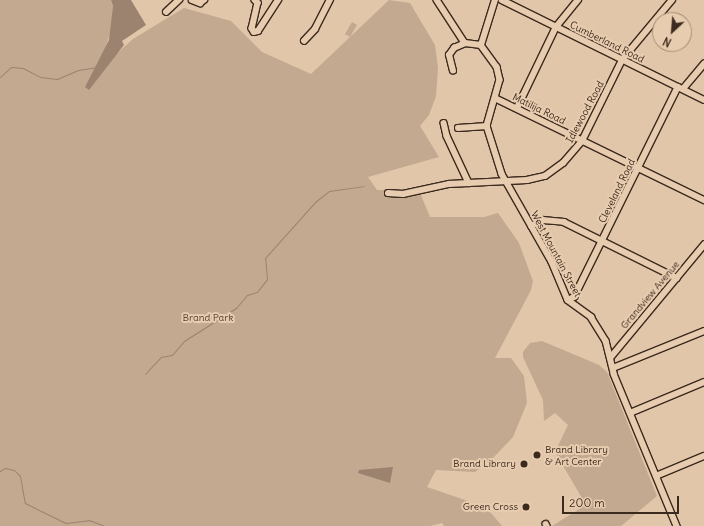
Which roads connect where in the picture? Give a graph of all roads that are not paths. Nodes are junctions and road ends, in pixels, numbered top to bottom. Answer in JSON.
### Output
{"nodes":[{"id":1,"x":179,"y":0,"type":"edge"},
{"id":2,"x":192,"y":0,"type":"edge"},
{"id":3,"x":204,"y":0,"type":"edge"},
{"id":4,"x":255,"y":0,"type":"edge"},
{"id":5,"x":278,"y":0,"type":"edge"},
{"id":6,"x":330,"y":0,"type":"edge"},
{"id":7,"x":437,"y":0,"type":"edge"},
{"id":8,"x":495,"y":0,"type":"edge"},
{"id":9,"x":502,"y":0,"type":"edge"},
{"id":10,"x":578,"y":0,"type":"edge"},
{"id":11,"x":672,"y":0,"type":"edge"},
{"id":12,"x":166,"y":12,"type":"dead end"},
{"id":13,"x":556,"y":27,"type":"junction"},
{"id":14,"x":304,"y":41,"type":"dead end"},
{"id":15,"x":465,"y":43,"type":"junction"},
{"id":16,"x":481,"y":45,"type":"junction"},
{"id":17,"x":622,"y":60,"type":"junction"},
{"id":18,"x":704,"y":64,"type":"edge"},
{"id":19,"x":453,"y":71,"type":"dead end"},
{"id":20,"x":680,"y":88,"type":"junction"},
{"id":21,"x":495,"y":98,"type":"junction"},
{"id":22,"x":704,"y":100,"type":"edge"},
{"id":23,"x":517,"y":108,"type":"junction"},
{"id":24,"x":444,"y":123,"type":"dead end"},
{"id":25,"x":487,"y":126,"type":"junction"},
{"id":26,"x":458,"y":128,"type":"dead end"},
{"id":27,"x":582,"y":141,"type":"junction"},
{"id":28,"x":638,"y":168,"type":"junction"},
{"id":29,"x":505,"y":181,"type":"junction"},
{"id":30,"x":469,"y":183,"type":"junction"},
{"id":31,"x":388,"y":193,"type":"dead end"},
{"id":32,"x":704,"y":200,"type":"edge"},
{"id":33,"x":531,"y":226,"type":"junction"},
{"id":34,"x":602,"y":241,"type":"junction"},
{"id":35,"x":704,"y":245,"type":"edge"},
{"id":36,"x":676,"y":278,"type":"junction"},
{"id":37,"x":568,"y":300,"type":"junction"},
{"id":38,"x":704,"y":331,"type":"edge"},
{"id":39,"x":611,"y":357,"type":"junction"},
{"id":40,"x":613,"y":368,"type":"junction"},
{"id":41,"x":704,"y":382,"type":"edge"},
{"id":42,"x":630,"y":413,"type":"junction"},
{"id":43,"x":704,"y":456,"type":"edge"},
{"id":44,"x":656,"y":476,"type":"junction"},
{"id":45,"x":677,"y":526,"type":"edge"}],
"edges":[{"from":1,"to":12,"type":"street"},
{"from":2,"to":3,"type":"street"},
{"from":4,"to":5,"type":"street"},
{"from":6,"to":14,"type":"street"},
{"from":7,"to":15,"type":"street"},
{"from":8,"to":16,"type":"street"},
{"from":9,"to":13,"type":"street","name":"Cumberland Road"},
{"from":10,"to":13,"type":"street"},
{"from":11,"to":17,"type":"street","name":"Idlewood Road"},
{"from":13,"to":17,"type":"street","name":"Cumberland Road"},
{"from":13,"to":23,"type":"street"},
{"from":15,"to":16,"type":"street"},
{"from":15,"to":19,"type":"street"},
{"from":16,"to":21,"type":"street"},
{"from":17,"to":20,"type":"street","name":"Cumberland Road"},
{"from":17,"to":27,"type":"street","name":"Idlewood Road"},
{"from":18,"to":20,"type":"street","name":"Cleveland Road"},
{"from":20,"to":22,"type":"street","name":"Cumberland Road"},
{"from":20,"to":28,"type":"street","name":"Cleveland Road"},
{"from":21,"to":23,"type":"street","name":"Matilija Road"},
{"from":21,"to":25,"type":"street"},
{"from":23,"to":27,"type":"street","name":"Matilija Road"},
{"from":24,"to":30,"type":"street"},
{"from":25,"to":26,"type":"street"},
{"from":25,"to":29,"type":"street","name":"West Mountain Street"},
{"from":27,"to":28,"type":"street","name":"Matilija Road"},
{"from":27,"to":29,"type":"street","name":"Idlewood Road"},
{"from":28,"to":32,"type":"street","name":"Matilija Road"},
{"from":28,"to":34,"type":"street","name":"Cleveland Road"},
{"from":29,"to":30,"type":"street","name":"Idlewood Road"},
{"from":29,"to":33,"type":"street","name":"West Mountain Street"},
{"from":30,"to":31,"type":"street","name":"Idlewood Road"},
{"from":33,"to":34,"type":"street"},
{"from":33,"to":37,"type":"street","name":"West Mountain Street"},
{"from":34,"to":36,"type":"street"},
{"from":34,"to":37,"type":"street","name":"Cleveland Road"},
{"from":35,"to":36,"type":"street","name":"Grandview Avenue"},
{"from":36,"to":39,"type":"street","name":"Grandview Avenue"},
{"from":37,"to":39,"type":"street","name":"West Mountain Street"},
{"from":38,"to":40,"type":"street"},
{"from":39,"to":40,"type":"street","name":"West Mountain Street"},
{"from":40,"to":42,"type":"street","name":"West Mountain Street"},
{"from":41,"to":42,"type":"street"},
{"from":42,"to":44,"type":"street","name":"West Mountain Street"},
{"from":43,"to":44,"type":"street"},
{"from":44,"to":45,"type":"street","name":"West Mountain Street"}]}
